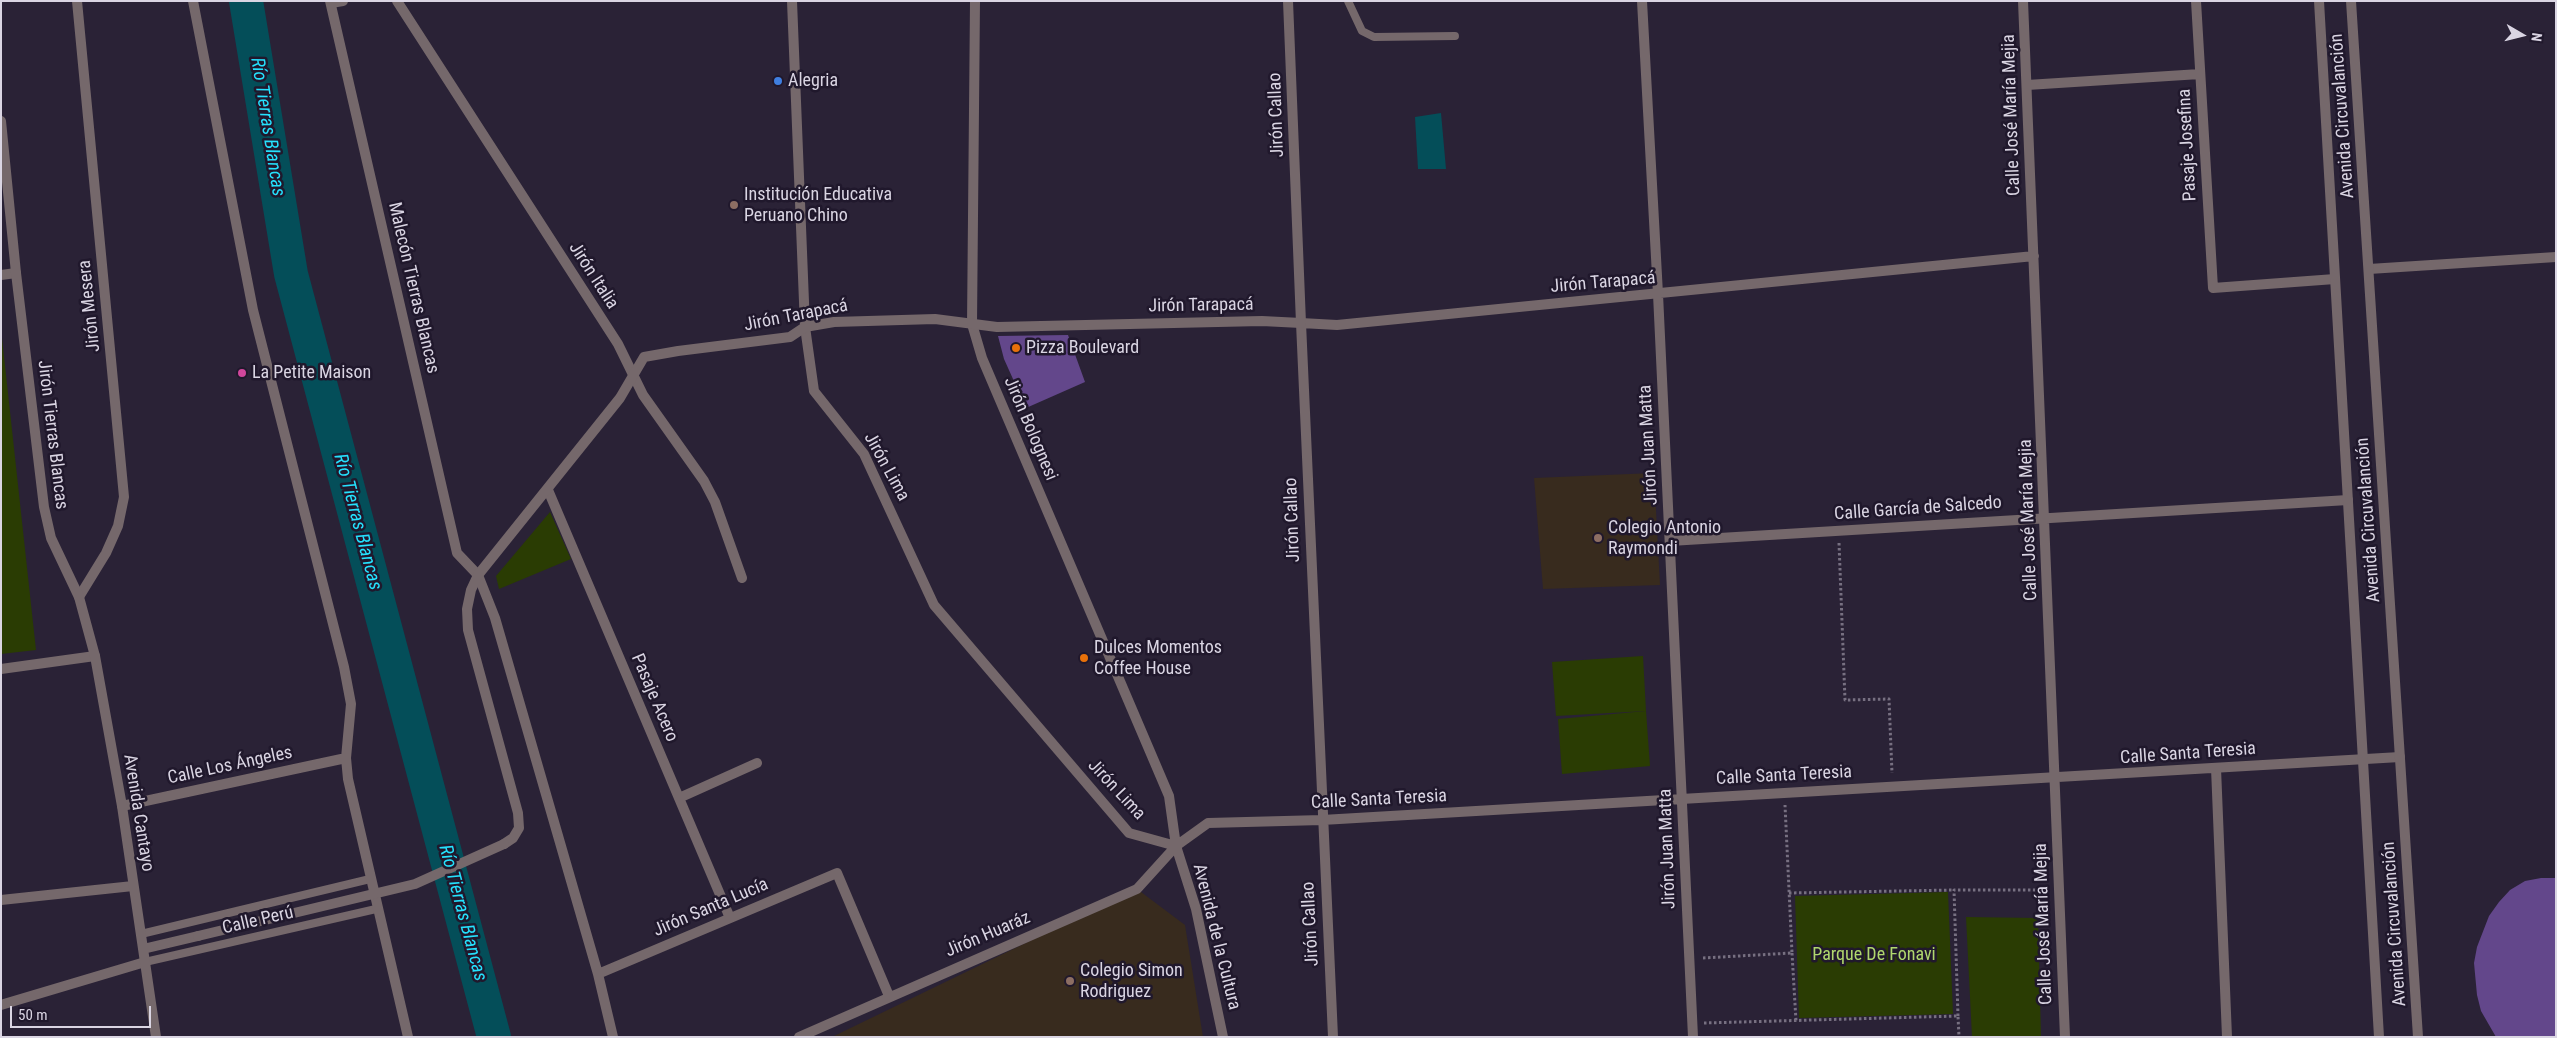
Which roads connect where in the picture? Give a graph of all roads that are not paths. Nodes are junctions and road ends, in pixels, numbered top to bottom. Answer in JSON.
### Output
{"nodes":[{"id":1,"x":77,"y":1,"type":"edge"},
{"id":2,"x":194,"y":1,"type":"edge"},
{"id":3,"x":343,"y":1,"type":"edge"},
{"id":4,"x":397,"y":1,"type":"edge"},
{"id":5,"x":792,"y":1,"type":"edge"},
{"id":6,"x":975,"y":1,"type":"edge"},
{"id":7,"x":1288,"y":1,"type":"edge"},
{"id":8,"x":1348,"y":1,"type":"edge"},
{"id":9,"x":1642,"y":1,"type":"edge"},
{"id":10,"x":2023,"y":1,"type":"edge"},
{"id":11,"x":2196,"y":1,"type":"edge"},
{"id":12,"x":2319,"y":1,"type":"edge"},
{"id":13,"x":2351,"y":1,"type":"edge"},
{"id":14,"x":328,"y":2,"type":"edge"},
{"id":15,"x":1455,"y":36,"type":"dead end"},
{"id":16,"x":2200,"y":74,"type":"junction"},
{"id":17,"x":2027,"y":84,"type":"junction"},
{"id":18,"x":1,"y":121,"type":"edge"},
{"id":19,"x":2034,"y":256,"type":"junction"},
{"id":20,"x":2556,"y":257,"type":"edge"},
{"id":21,"x":2369,"y":269,"type":"junction"},
{"id":22,"x":16,"y":273,"type":"junction"},
{"id":23,"x":1,"y":275,"type":"edge"},
{"id":24,"x":2335,"y":279,"type":"junction"},
{"id":25,"x":1658,"y":294,"type":"junction"},
{"id":26,"x":1301,"y":323,"type":"junction"},
{"id":27,"x":972,"y":324,"type":"junction"},
{"id":28,"x":806,"y":327,"type":"junction"},
{"id":29,"x":633,"y":373,"type":"junction"},
{"id":30,"x":548,"y":490,"type":"junction"},
{"id":31,"x":2348,"y":500,"type":"junction"},
{"id":32,"x":2046,"y":517,"type":"junction"},
{"id":33,"x":1670,"y":541,"type":"junction"},
{"id":34,"x":478,"y":575,"type":"junction"},
{"id":35,"x":742,"y":578,"type":"dead end"},
{"id":36,"x":80,"y":597,"type":"junction"},
{"id":37,"x":95,"y":656,"type":"junction"},
{"id":38,"x":1,"y":669,"type":"edge"},
{"id":39,"x":2400,"y":757,"type":"junction"},
{"id":40,"x":346,"y":758,"type":"junction"},
{"id":41,"x":2363,"y":759,"type":"junction"},
{"id":42,"x":757,"y":763,"type":"dead end"},
{"id":43,"x":2216,"y":768,"type":"junction"},
{"id":44,"x":2055,"y":778,"type":"junction"},
{"id":45,"x":1682,"y":797,"type":"junction"},
{"id":46,"x":679,"y":798,"type":"junction"},
{"id":47,"x":122,"y":806,"type":"junction"},
{"id":48,"x":1322,"y":820,"type":"junction"},
{"id":49,"x":1176,"y":846,"type":"junction"},
{"id":50,"x":370,"y":879,"type":"junction"},
{"id":51,"x":133,"y":886,"type":"junction"},
{"id":52,"x":1,"y":900,"type":"edge"},
{"id":53,"x":376,"y":909,"type":"junction"},
{"id":54,"x":730,"y":918,"type":"junction"},
{"id":55,"x":141,"y":934,"type":"junction"},
{"id":56,"x":143,"y":949,"type":"junction"},
{"id":57,"x":145,"y":962,"type":"junction"},
{"id":58,"x":598,"y":974,"type":"junction"},
{"id":59,"x":889,"y":996,"type":"junction"},
{"id":60,"x":1,"y":1005,"type":"edge"},
{"id":61,"x":156,"y":1037,"type":"edge"},
{"id":62,"x":408,"y":1037,"type":"edge"},
{"id":63,"x":613,"y":1037,"type":"edge"},
{"id":64,"x":799,"y":1037,"type":"edge"},
{"id":65,"x":1223,"y":1037,"type":"edge"},
{"id":66,"x":1333,"y":1037,"type":"edge"},
{"id":67,"x":1692,"y":1037,"type":"edge"},
{"id":68,"x":2065,"y":1037,"type":"edge"},
{"id":69,"x":2227,"y":1037,"type":"edge"},
{"id":70,"x":2379,"y":1037,"type":"edge"},
{"id":71,"x":2418,"y":1037,"type":"edge"}],
"edges":[{"from":1,"to":36,"type":"street","name":"Jirón Mesera"},
{"from":2,"to":40,"type":"street"},
{"from":3,"to":14,"type":"street"},
{"from":4,"to":29,"type":"street","name":"Jirón Italia"},
{"from":5,"to":28,"type":"street","name":"Jirón Lima"},
{"from":6,"to":27,"type":"street","name":"Jirón Bolognesi"},
{"from":7,"to":26,"type":"street","name":"Jirón Callao"},
{"from":8,"to":15,"type":"lane"},
{"from":9,"to":25,"type":"street","name":"Jirón Juan Matta"},
{"from":10,"to":17,"type":"street","name":"Calle José María Mejia"},
{"from":11,"to":16,"type":"street","name":"Pasaje Josefina"},
{"from":12,"to":24,"type":"street","name":"Avenida Circuvalanción"},
{"from":13,"to":21,"type":"street","name":"Avenida Circuvalanción"},
{"from":14,"to":34,"type":"street","name":"Malecón Tierras Blancas"},
{"from":16,"to":17,"type":"street"},
{"from":16,"to":24,"type":"street","name":"Pasaje Josefina"},
{"from":17,"to":19,"type":"street","name":"Calle José María Mejia"},
{"from":18,"to":22,"type":"street","name":"Jirón Tierras Blancas"},
{"from":19,"to":25,"type":"street","name":"Jirón Tarapacá"},
{"from":19,"to":32,"type":"street","name":"Calle José María Mejia"},
{"from":20,"to":21,"type":"street"},
{"from":21,"to":39,"type":"street","name":"Avenida Circuvalanción"},
{"from":22,"to":23,"type":"street"},
{"from":22,"to":36,"type":"street","name":"Jirón Tierras Blancas"},
{"from":24,"to":31,"type":"street","name":"Avenida Circuvalanción"},
{"from":25,"to":26,"type":"street","name":"Jirón Tarapacá"},
{"from":25,"to":33,"type":"street","name":"Jirón Juan Matta"},
{"from":26,"to":27,"type":"street","name":"Jirón Tarapacá"},
{"from":26,"to":48,"type":"street","name":"Jirón Callao"},
{"from":27,"to":28,"type":"street","name":"Jirón Tarapacá"},
{"from":27,"to":49,"type":"street","name":"Jirón Bolognesi"},
{"from":28,"to":29,"type":"street","name":"Jirón Tarapacá"},
{"from":28,"to":49,"type":"street","name":"Jirón Lima"},
{"from":29,"to":30,"type":"street","name":"Jirón Tarapacá"},
{"from":29,"to":35,"type":"street","name":"Jirón Italia"},
{"from":30,"to":34,"type":"street","name":"Jirón Tarapacá"},
{"from":30,"to":46,"type":"street","name":"Pasaje Acero"},
{"from":31,"to":32,"type":"street","name":"Calle García de Salcedo"},
{"from":31,"to":41,"type":"street","name":"Avenida Circuvalanción"},
{"from":32,"to":33,"type":"street","name":"Calle García de Salcedo"},
{"from":32,"to":44,"type":"street","name":"Calle José María Mejia"},
{"from":33,"to":45,"type":"street","name":"Jirón Juan Matta"},
{"from":34,"to":56,"type":"street","name":"Jirón Tarapacá","bridge":true},
{"from":34,"to":58,"type":"street"},
{"from":36,"to":37,"type":"street","name":"Avenida Cantayo"},
{"from":37,"to":38,"type":"street"},
{"from":37,"to":47,"type":"street","name":"Avenida Cantayo"},
{"from":39,"to":41,"type":"street","name":"Calle Santa Teresia"},
{"from":39,"to":71,"type":"street","name":"Avenida Circuvalanción"},
{"from":40,"to":47,"type":"street","name":"Calle Los Ángeles"},
{"from":40,"to":50,"type":"street"},
{"from":41,"to":43,"type":"street","name":"Calle Santa Teresia"},
{"from":41,"to":70,"type":"street","name":"Avenida Circuvalanción"},
{"from":42,"to":46,"type":"street"},
{"from":43,"to":44,"type":"street","name":"Calle Santa Teresia"},
{"from":43,"to":69,"type":"street"},
{"from":44,"to":45,"type":"street","name":"Calle Santa Teresia"},
{"from":44,"to":68,"type":"street","name":"Calle José María Mejia"},
{"from":45,"to":48,"type":"street","name":"Calle Santa Teresia"},
{"from":45,"to":67,"type":"street","name":"Jirón Juan Matta"},
{"from":46,"to":54,"type":"street","name":"Pasaje Acero"},
{"from":47,"to":51,"type":"street","name":"Avenida Cantayo"},
{"from":48,"to":49,"type":"street","name":"Calle Santa Teresia"},
{"from":48,"to":66,"type":"street","name":"Jirón Callao"},
{"from":49,"to":59,"type":"street","name":"Jirón Huaráz"},
{"from":49,"to":65,"type":"street","name":"Avenida de la Cultura"},
{"from":50,"to":53,"type":"street"},
{"from":50,"to":55,"type":"lane"},
{"from":51,"to":52,"type":"street"},
{"from":51,"to":55,"type":"street","name":"Avenida Cantayo"},
{"from":53,"to":57,"type":"lane","name":"Calle Perú"},
{"from":53,"to":62,"type":"street"},
{"from":54,"to":58,"type":"street","name":"Jirón Santa Lucía"},
{"from":54,"to":59,"type":"street","name":"Jirón Santa Lucía"},
{"from":55,"to":56,"type":"street","name":"Avenida Cantayo"},
{"from":56,"to":57,"type":"street","name":"Avenida Cantayo"},
{"from":57,"to":60,"type":"street"},
{"from":57,"to":61,"type":"street","name":"Avenida Cantayo"},
{"from":58,"to":63,"type":"street"},
{"from":59,"to":64,"type":"street","name":"Jirón Huaráz"}]}
